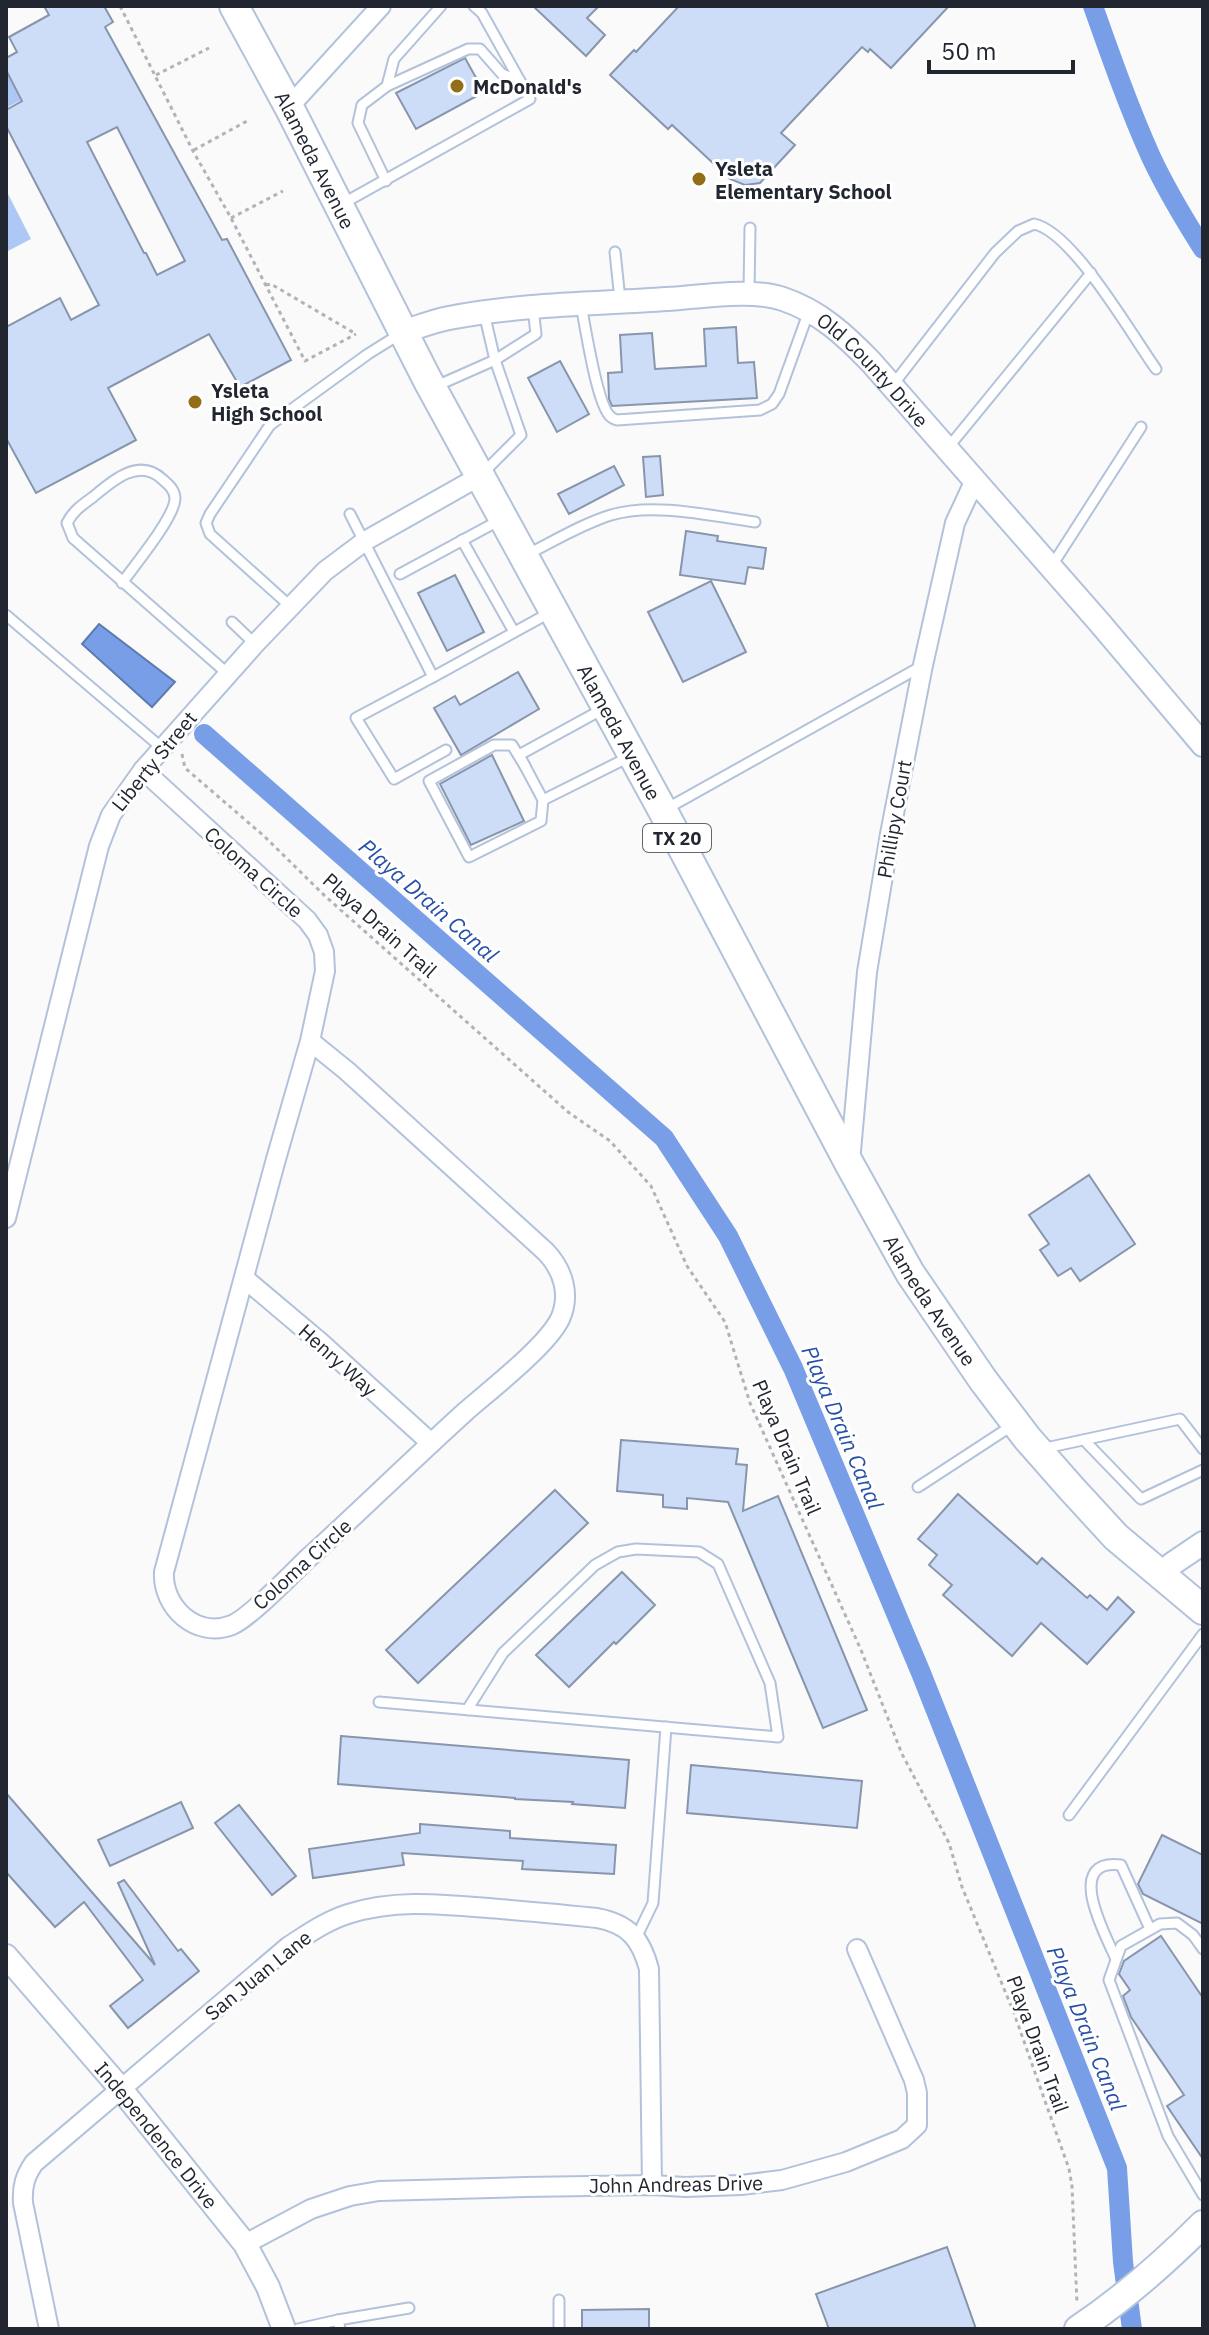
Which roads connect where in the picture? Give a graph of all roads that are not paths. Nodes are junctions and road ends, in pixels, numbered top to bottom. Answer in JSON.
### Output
{"nodes":[{"id":1,"x":234,"y":6,"type":"edge"},
{"id":2,"x":381,"y":6,"type":"edge"},
{"id":3,"x":441,"y":6,"type":"edge"},
{"id":4,"x":474,"y":6,"type":"edge"},
{"id":5,"x":520,"y":81,"type":"junction"},
{"id":6,"x":387,"y":86,"type":"junction"},
{"id":7,"x":289,"y":107,"type":"junction"},
{"id":8,"x":386,"y":181,"type":"junction"},
{"id":9,"x":339,"y":206,"type":"junction"},
{"id":10,"x":750,"y":228,"type":"dead end"},
{"id":11,"x":615,"y":252,"type":"dead end"},
{"id":12,"x":1091,"y":273,"type":"junction"},
{"id":13,"x":749,"y":295,"type":"junction"},
{"id":14,"x":621,"y":302,"type":"junction"},
{"id":15,"x":581,"y":305,"type":"junction"},
{"id":16,"x":533,"y":308,"type":"junction"},
{"id":17,"x":809,"y":311,"type":"junction"},
{"id":18,"x":484,"y":313,"type":"junction"},
{"id":19,"x":403,"y":332,"type":"junction"},
{"id":20,"x":495,"y":360,"type":"junction"},
{"id":21,"x":1156,"y":369,"type":"dead end"},
{"id":22,"x":892,"y":386,"type":"junction"},
{"id":23,"x":432,"y":388,"type":"junction"},
{"id":24,"x":1141,"y":427,"type":"dead end"},
{"id":25,"x":947,"y":449,"type":"junction"},
{"id":26,"x":480,"y":476,"type":"junction"},
{"id":27,"x":975,"y":480,"type":"junction"},
{"id":28,"x":350,"y":514,"type":"dead end"},
{"id":29,"x":503,"y":519,"type":"junction"},
{"id":30,"x":755,"y":522,"type":"dead end"},
{"id":31,"x":462,"y":540,"type":"junction"},
{"id":32,"x":365,"y":541,"type":"junction"},
{"id":33,"x":523,"y":557,"type":"junction"},
{"id":34,"x":1051,"y":567,"type":"junction"},
{"id":35,"x":400,"y":574,"type":"dead end"},
{"id":36,"x":122,"y":583,"type":"junction"},
{"id":37,"x":290,"y":606,"type":"junction"},
{"id":38,"x":553,"y":611,"type":"junction"},
{"id":39,"x":6,"y":615,"type":"edge"},
{"id":40,"x":232,"y":622,"type":"dead end"},
{"id":41,"x":514,"y":632,"type":"junction"},
{"id":42,"x":255,"y":644,"type":"junction"},
{"id":43,"x":923,"y":665,"type":"junction"},
{"id":44,"x":228,"y":674,"type":"junction"},
{"id":45,"x":433,"y":677,"type":"junction"},
{"id":46,"x":606,"y":707,"type":"junction"},
{"id":47,"x":1203,"y":745,"type":"edge"},
{"id":48,"x":162,"y":748,"type":"junction"},
{"id":49,"x":446,"y":750,"type":"dead end"},
{"id":50,"x":632,"y":755,"type":"junction"},
{"id":51,"x":525,"y":766,"type":"junction"},
{"id":52,"x":143,"y":770,"type":"junction"},
{"id":53,"x":543,"y":800,"type":"junction"},
{"id":54,"x":663,"y":811,"type":"junction"},
{"id":55,"x":310,"y":1041,"type":"junction"},
{"id":56,"x":850,"y":1165,"type":"junction"},
{"id":57,"x":6,"y":1218,"type":"edge"},
{"id":58,"x":244,"y":1278,"type":"junction"},
{"id":59,"x":1016,"y":1423,"type":"junction"},
{"id":60,"x":1084,"y":1440,"type":"junction"},
{"id":61,"x":431,"y":1443,"type":"junction"},
{"id":62,"x":1203,"y":1449,"type":"edge"},
{"id":63,"x":1038,"y":1450,"type":"junction"},
{"id":64,"x":1203,"y":1470,"type":"edge"},
{"id":65,"x":918,"y":1487,"type":"dead end"},
{"id":66,"x":1203,"y":1543,"type":"edge"},
{"id":67,"x":1161,"y":1575,"type":"junction"},
{"id":68,"x":1203,"y":1610,"type":"edge"},
{"id":69,"x":1203,"y":1634,"type":"edge"},
{"id":70,"x":379,"y":1702,"type":"dead end"},
{"id":71,"x":467,"y":1710,"type":"junction"},
{"id":72,"x":666,"y":1727,"type":"junction"},
{"id":73,"x":1069,"y":1815,"type":"dead end"},
{"id":74,"x":1150,"y":1929,"type":"junction"},
{"id":75,"x":636,"y":1938,"type":"junction"},
{"id":76,"x":857,"y":1949,"type":"dead end"},
{"id":77,"x":1203,"y":1949,"type":"edge"},
{"id":78,"x":6,"y":1956,"type":"edge"},
{"id":79,"x":1116,"y":1959,"type":"junction"},
{"id":80,"x":120,"y":2088,"type":"junction"},
{"id":81,"x":652,"y":2185,"type":"junction"},
{"id":82,"x":1203,"y":2195,"type":"edge"},
{"id":83,"x":1203,"y":2224,"type":"edge"},
{"id":84,"x":245,"y":2244,"type":"junction"},
{"id":85,"x":559,"y":2300,"type":"dead end"},
{"id":86,"x":409,"y":2308,"type":"dead end"},
{"id":87,"x":339,"y":2325,"type":"edge"},
{"id":88,"x":1080,"y":2328,"type":"edge"},
{"id":89,"x":49,"y":2329,"type":"edge"},
{"id":90,"x":284,"y":2329,"type":"edge"},
{"id":91,"x":298,"y":2329,"type":"edge"},
{"id":92,"x":559,"y":2329,"type":"edge"}],
"edges":[{"from":1,"to":7,"type":"main road","name":"Alameda Avenue","number":"TX 20"},
{"from":2,"to":7,"type":"street"},
{"from":3,"to":6,"type":"lane"},
{"from":4,"to":5,"type":"lane"},
{"from":5,"to":6,"type":"lane"},
{"from":5,"to":8,"type":"lane"},
{"from":6,"to":8,"type":"lane"},
{"from":7,"to":9,"type":"main road","name":"Alameda Avenue","number":"TX 20"},
{"from":8,"to":9,"type":"lane"},
{"from":9,"to":19,"type":"main road","name":"Alameda Avenue","number":"TX 20"},
{"from":10,"to":13,"type":"lane"},
{"from":11,"to":14,"type":"lane"},
{"from":12,"to":21,"type":"lane"},
{"from":12,"to":22,"type":"lane"},
{"from":12,"to":25,"type":"lane"},
{"from":13,"to":14,"type":"street","name":"Old County Drive"},
{"from":13,"to":17,"type":"street","name":"Old County Drive"},
{"from":14,"to":15,"type":"street","name":"Old County Drive"},
{"from":15,"to":16,"type":"street","name":"Old County Drive"},
{"from":15,"to":17,"type":"lane"},
{"from":16,"to":18,"type":"street","name":"Old County Drive"},
{"from":16,"to":20,"type":"lane"},
{"from":17,"to":22,"type":"street","name":"Old County Drive"},
{"from":18,"to":19,"type":"street","name":"Old County Drive"},
{"from":18,"to":20,"type":"lane"},
{"from":19,"to":23,"type":"main road","name":"Alameda Avenue","number":"TX 20"},
{"from":19,"to":37,"type":"lane"},
{"from":20,"to":23,"type":"lane"},
{"from":20,"to":26,"type":"lane"},
{"from":22,"to":25,"type":"street","name":"Old County Drive"},
{"from":23,"to":26,"type":"main road","name":"Alameda Avenue","number":"TX 20"},
{"from":24,"to":34,"type":"lane"},
{"from":25,"to":27,"type":"street","name":"Old County Drive"},
{"from":26,"to":29,"type":"main road","name":"Alameda Avenue","number":"TX 20"},
{"from":26,"to":32,"type":"street","name":"Liberty Street"},
{"from":27,"to":34,"type":"street","name":"Old County Drive"},
{"from":27,"to":43,"type":"street","name":"Phillipy Court"},
{"from":28,"to":32,"type":"lane"},
{"from":29,"to":31,"type":"lane"},
{"from":29,"to":33,"type":"main road","name":"Alameda Avenue","number":"TX 20"},
{"from":30,"to":33,"type":"lane"},
{"from":31,"to":35,"type":"lane"},
{"from":31,"to":41,"type":"lane"},
{"from":32,"to":37,"type":"street","name":"Liberty Street"},
{"from":32,"to":45,"type":"lane"},
{"from":33,"to":38,"type":"main road","name":"Alameda Avenue","number":"TX 20"},
{"from":34,"to":47,"type":"street","name":"Old County Drive"},
{"from":36,"to":36,"type":"lane"},
{"from":36,"to":44,"type":"lane"},
{"from":37,"to":42,"type":"street","name":"Liberty Street"},
{"from":38,"to":41,"type":"lane"},
{"from":38,"to":46,"type":"main road","name":"Alameda Avenue","number":"TX 20"},
{"from":39,"to":48,"type":"lane"},
{"from":40,"to":42,"type":"lane"},
{"from":41,"to":45,"type":"lane"},
{"from":42,"to":44,"type":"street","name":"Liberty Street"},
{"from":43,"to":54,"type":"lane"},
{"from":43,"to":56,"type":"street","name":"Phillipy Court"},
{"from":44,"to":48,"type":"street","name":"Liberty Street"},
{"from":45,"to":49,"type":"lane"},
{"from":46,"to":50,"type":"main road","name":"Alameda Avenue","number":"TX 20"},
{"from":46,"to":51,"type":"lane"},
{"from":48,"to":52,"type":"street","name":"Liberty Street"},
{"from":50,"to":53,"type":"lane"},
{"from":50,"to":54,"type":"main road","name":"Alameda Avenue","number":"TX 20"},
{"from":51,"to":53,"type":"lane"},
{"from":51,"to":53,"type":"lane"},
{"from":52,"to":55,"type":"street","name":"Coloma Circle"},
{"from":52,"to":57,"type":"street","name":"Liberty Street"},
{"from":54,"to":56,"type":"main road","name":"Alameda Avenue","number":"TX 20"},
{"from":55,"to":58,"type":"street","name":"Coloma Circle"},
{"from":55,"to":61,"type":"street","name":"Coloma Circle"},
{"from":56,"to":59,"type":"main road","name":"Alameda Avenue","number":"TX 20"},
{"from":58,"to":61,"type":"street","name":"Henry Way"},
{"from":58,"to":61,"type":"street","name":"Coloma Circle"},
{"from":59,"to":63,"type":"main road","name":"Alameda Avenue","number":"TX 20"},
{"from":59,"to":65,"type":"lane"},
{"from":60,"to":62,"type":"lane"},
{"from":60,"to":63,"type":"lane"},
{"from":60,"to":64,"type":"lane"},
{"from":63,"to":67,"type":"main road","name":"Alameda Avenue","number":"TX 20"},
{"from":66,"to":67,"type":"street"},
{"from":67,"to":68,"type":"main road","name":"Alameda Avenue","number":"TX 20"},
{"from":69,"to":73,"type":"lane"},
{"from":70,"to":71,"type":"lane"},
{"from":71,"to":72,"type":"lane"},
{"from":71,"to":72,"type":"lane"},
{"from":72,"to":75,"type":"lane"},
{"from":74,"to":77,"type":"lane"},
{"from":74,"to":79,"type":"lane"},
{"from":74,"to":79,"type":"lane"},
{"from":75,"to":80,"type":"street","name":"San Juan Lane"},
{"from":75,"to":81,"type":"street"},
{"from":76,"to":81,"type":"street","name":"John Andreas Drive"},
{"from":78,"to":80,"type":"street","name":"Independence Drive"},
{"from":79,"to":82,"type":"lane"},
{"from":80,"to":84,"type":"street","name":"Independence Drive"},
{"from":80,"to":89,"type":"street","name":"San Juan Lane"},
{"from":81,"to":84,"type":"street","name":"John Andreas Drive"},
{"from":83,"to":88,"type":"main road"},
{"from":84,"to":90,"type":"street","name":"Independence Drive"},
{"from":85,"to":92,"type":"lane"},
{"from":86,"to":87,"type":"lane"},
{"from":87,"to":91,"type":"lane"}]}
